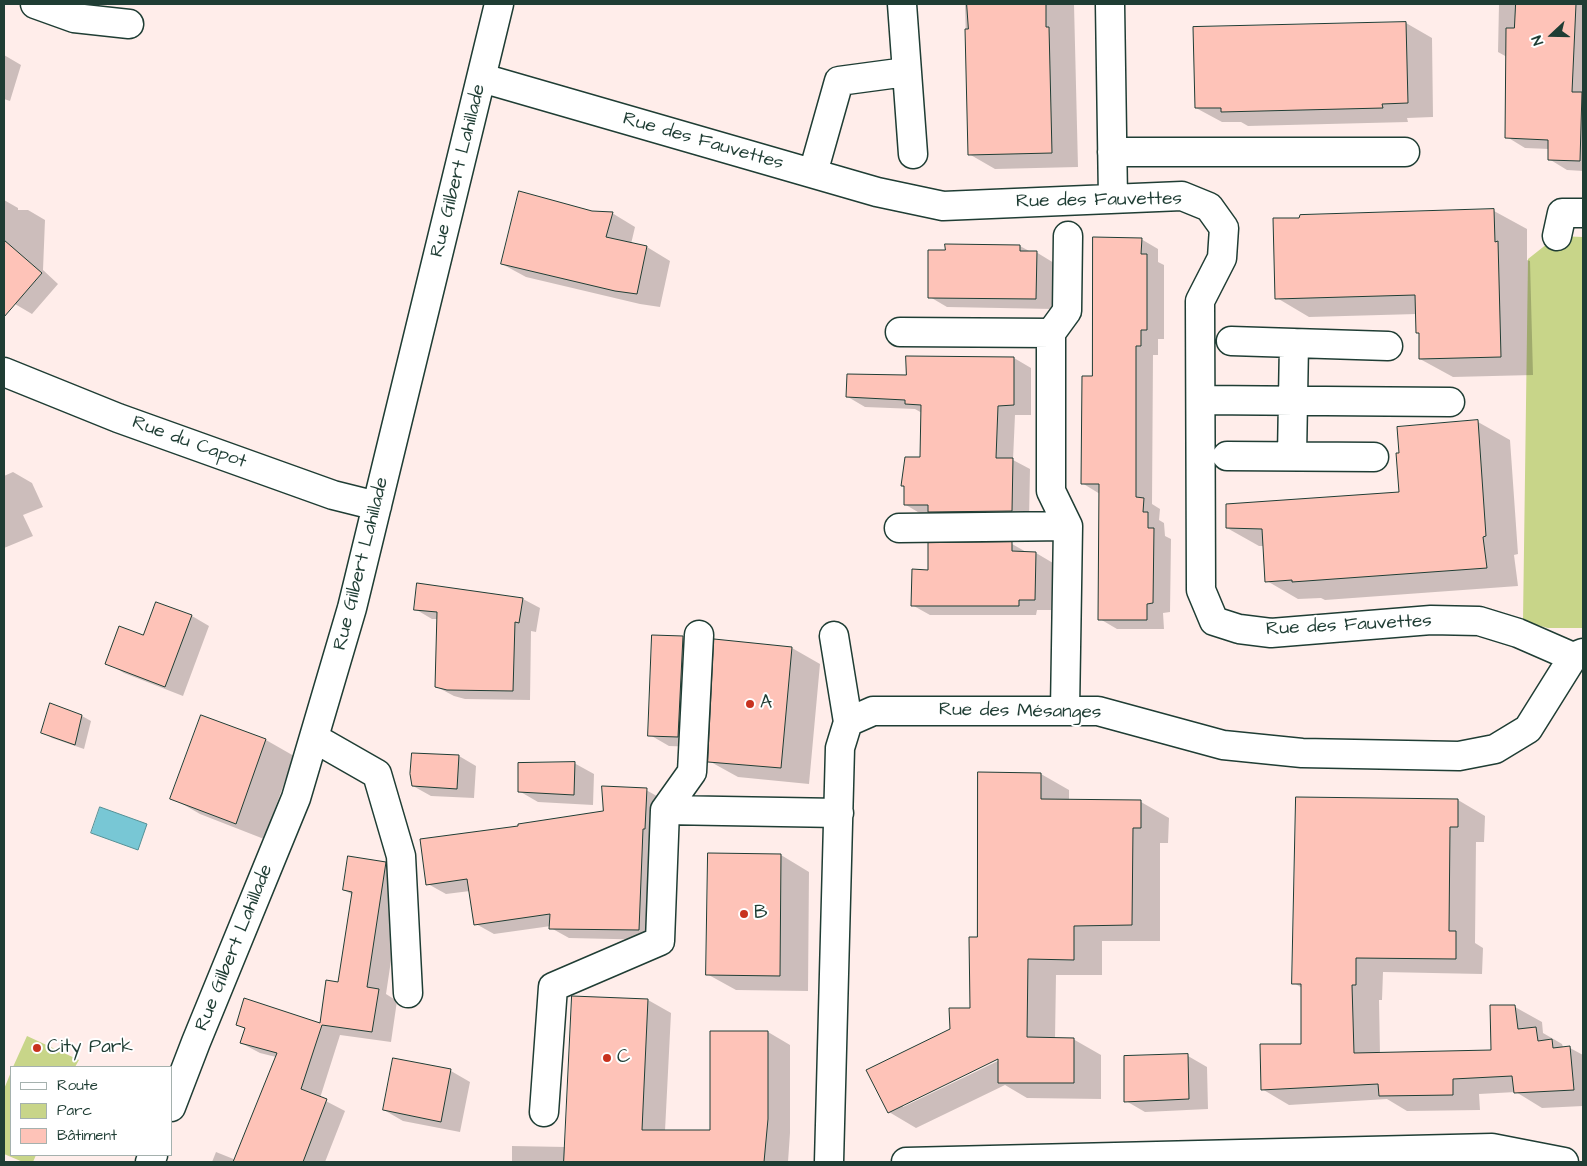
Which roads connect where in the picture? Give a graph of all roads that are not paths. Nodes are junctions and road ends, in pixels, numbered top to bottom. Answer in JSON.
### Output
{"nodes":[{"id":1,"x":35,"y":4,"type":"edge"},
{"id":2,"x":499,"y":4,"type":"edge"},
{"id":3,"x":902,"y":4,"type":"edge"},
{"id":4,"x":1110,"y":4,"type":"edge"},
{"id":5,"x":129,"y":24,"type":"dead end"},
{"id":6,"x":906,"y":72,"type":"junction"},
{"id":7,"x":482,"y":78,"type":"junction"},
{"id":8,"x":1112,"y":152,"type":"junction"},
{"id":9,"x":1405,"y":152,"type":"dead end"},
{"id":10,"x":912,"y":154,"type":"dead end"},
{"id":11,"x":813,"y":173,"type":"junction"},
{"id":12,"x":1113,"y":199,"type":"junction"},
{"id":13,"x":1583,"y":213,"type":"edge"},
{"id":14,"x":1068,"y":236,"type":"dead end"},
{"id":15,"x":1557,"y":236,"type":"dead end"},
{"id":16,"x":900,"y":332,"type":"dead end"},
{"id":17,"x":1051,"y":333,"type":"junction"},
{"id":18,"x":1231,"y":341,"type":"dead end"},
{"id":19,"x":1294,"y":343,"type":"junction"},
{"id":20,"x":1388,"y":346,"type":"dead end"},
{"id":21,"x":4,"y":372,"type":"edge"},
{"id":22,"x":1201,"y":400,"type":"junction"},
{"id":23,"x":1293,"y":401,"type":"junction"},
{"id":24,"x":1450,"y":402,"type":"dead end"},
{"id":25,"x":1227,"y":456,"type":"dead end"},
{"id":26,"x":1292,"y":456,"type":"junction"},
{"id":27,"x":1374,"y":457,"type":"dead end"},
{"id":28,"x":377,"y":506,"type":"junction"},
{"id":29,"x":1068,"y":526,"type":"junction"},
{"id":30,"x":899,"y":528,"type":"dead end"},
{"id":31,"x":699,"y":634,"type":"dead end"},
{"id":32,"x":834,"y":636,"type":"dead end"},
{"id":33,"x":1578,"y":655,"type":"edge"},
{"id":34,"x":1065,"y":710,"type":"junction"},
{"id":35,"x":848,"y":722,"type":"junction"},
{"id":36,"x":314,"y":738,"type":"junction"},
{"id":37,"x":665,"y":810,"type":"junction"},
{"id":38,"x":839,"y":813,"type":"junction"},
{"id":39,"x":408,"y":993,"type":"dead end"},
{"id":40,"x":172,"y":1104,"type":"edge"},
{"id":41,"x":544,"y":1112,"type":"dead end"},
{"id":42,"x":829,"y":1162,"type":"edge"},
{"id":43,"x":906,"y":1162,"type":"edge"},
{"id":44,"x":1564,"y":1162,"type":"edge"}],
"edges":[{"from":1,"to":5,"type":"street"},
{"from":2,"to":7,"type":"street","name":"Rue Gilbert Lahillade"},
{"from":3,"to":6,"type":"street"},
{"from":4,"to":8,"type":"street"},
{"from":6,"to":10,"type":"street"},
{"from":6,"to":11,"type":"street"},
{"from":7,"to":11,"type":"street","name":"Rue des Fauvettes"},
{"from":7,"to":28,"type":"street","name":"Rue Gilbert Lahillade"},
{"from":8,"to":9,"type":"street"},
{"from":8,"to":12,"type":"street"},
{"from":11,"to":12,"type":"street","name":"Rue des Fauvettes"},
{"from":12,"to":22,"type":"street","name":"Rue des Fauvettes"},
{"from":13,"to":15,"type":"street"},
{"from":14,"to":17,"type":"street"},
{"from":16,"to":17,"type":"street"},
{"from":17,"to":29,"type":"street"},
{"from":18,"to":19,"type":"street"},
{"from":19,"to":20,"type":"street"},
{"from":19,"to":23,"type":"street"},
{"from":21,"to":28,"type":"street","name":"Rue du Capot"},
{"from":22,"to":23,"type":"street"},
{"from":22,"to":33,"type":"street","name":"Rue des Fauvettes"},
{"from":23,"to":24,"type":"street"},
{"from":23,"to":26,"type":"street"},
{"from":25,"to":26,"type":"street"},
{"from":26,"to":27,"type":"street"},
{"from":28,"to":36,"type":"street","name":"Rue Gilbert Lahillade"},
{"from":29,"to":30,"type":"street"},
{"from":29,"to":34,"type":"street"},
{"from":31,"to":37,"type":"street"},
{"from":32,"to":35,"type":"street"},
{"from":33,"to":34,"type":"street","name":"Rue des Mésanges"},
{"from":34,"to":35,"type":"street","name":"Rue des Mésanges"},
{"from":35,"to":38,"type":"street"},
{"from":36,"to":39,"type":"street"},
{"from":36,"to":40,"type":"street","name":"Rue Gilbert Lahillade"},
{"from":37,"to":38,"type":"street"},
{"from":37,"to":41,"type":"street"},
{"from":38,"to":42,"type":"street"},
{"from":43,"to":44,"type":"street"}]}
